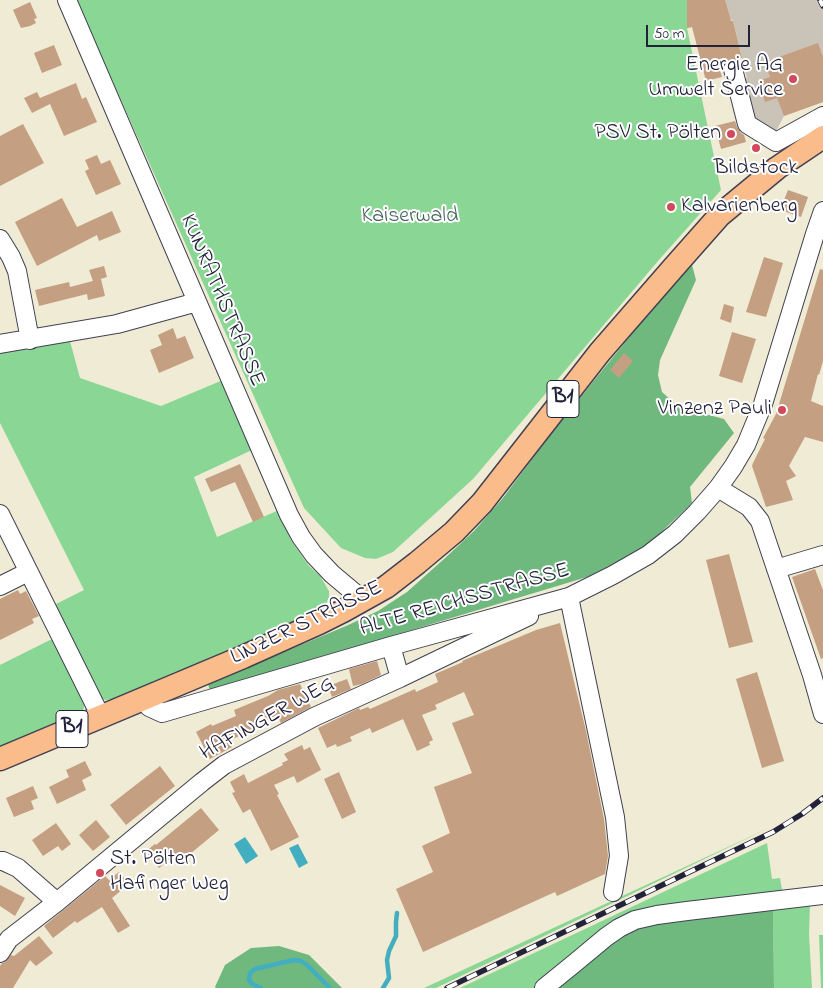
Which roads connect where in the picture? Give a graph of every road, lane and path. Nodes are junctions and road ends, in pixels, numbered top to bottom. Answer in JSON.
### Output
{"nodes":[{"id":1,"x":67,"y":0,"type":"edge"},
{"id":2,"x":733,"y":69,"type":"dead end"},
{"id":3,"x":823,"y":116,"type":"edge"},
{"id":4,"x":823,"y":137,"type":"edge"},
{"id":5,"x":823,"y":211,"type":"edge"},
{"id":6,"x":0,"y":239,"type":"edge"},
{"id":7,"x":197,"y":302,"type":"junction"},
{"id":8,"x":30,"y":340,"type":"junction"},
{"id":9,"x":0,"y":344,"type":"edge"},
{"id":10,"x":718,"y":488,"type":"junction"},
{"id":11,"x":0,"y":514,"type":"edge"},
{"id":12,"x":823,"y":555,"type":"edge"},
{"id":13,"x":776,"y":569,"type":"junction"},
{"id":14,"x":28,"y":572,"type":"junction"},
{"id":15,"x":0,"y":586,"type":"edge"},
{"id":16,"x":569,"y":597,"type":"junction"},
{"id":17,"x":363,"y":600,"type":"junction"},
{"id":18,"x":391,"y":646,"type":"junction"},
{"id":19,"x":400,"y":678,"type":"junction"},
{"id":20,"x":144,"y":699,"type":"junction"},
{"id":21,"x":823,"y":714,"type":"edge"},
{"id":22,"x":101,"y":717,"type":"junction"},
{"id":23,"x":0,"y":759,"type":"edge"},
{"id":24,"x":0,"y":862,"type":"edge"},
{"id":25,"x":612,"y":892,"type":"dead end"},
{"id":26,"x":823,"y":895,"type":"edge"},
{"id":27,"x":57,"y":902,"type":"junction"},
{"id":28,"x":0,"y":953,"type":"edge"},
{"id":29,"x":544,"y":988,"type":"edge"}],
"edges":[{"from":1,"to":7,"type":"street","name":"KUNRATHSTRASSE"},
{"from":2,"to":3,"type":"street"},
{"from":4,"to":17,"type":"main road","name":"LINZER STRASSE","number":"B1"},
{"from":5,"to":10,"type":"street","name":"ALTE REICHSSTRASSE"},
{"from":6,"to":8,"type":"street"},
{"from":7,"to":8,"type":"street"},
{"from":7,"to":17,"type":"street","name":"KUNRATHSTRASSE"},
{"from":8,"to":9,"type":"street"},
{"from":10,"to":13,"type":"street"},
{"from":10,"to":16,"type":"street","name":"ALTE REICHSSTRASSE"},
{"from":11,"to":14,"type":"street"},
{"from":12,"to":13,"type":"street"},
{"from":13,"to":21,"type":"street"},
{"from":14,"to":15,"type":"street"},
{"from":14,"to":22,"type":"street"},
{"from":16,"to":18,"type":"street","name":"ALTE REICHSSTRASSE"},
{"from":16,"to":19,"type":"street","name":"HAFINGER WEG"},
{"from":16,"to":25,"type":"street"},
{"from":17,"to":20,"type":"main road","name":"LINZER STRASSE","number":"B1"},
{"from":18,"to":19,"type":"street"},
{"from":18,"to":20,"type":"street","name":"ALTE REICHSSTRASSE"},
{"from":19,"to":27,"type":"street","name":"HAFINGER WEG"},
{"from":20,"to":22,"type":"main road","name":"LINZER STRASSE","number":"B1"},
{"from":22,"to":23,"type":"main road","name":"LINZER STRASSE","number":"B1"},
{"from":24,"to":27,"type":"street"},
{"from":26,"to":29,"type":"street"},
{"from":27,"to":28,"type":"street","name":"HAFINGER WEG"}]}
